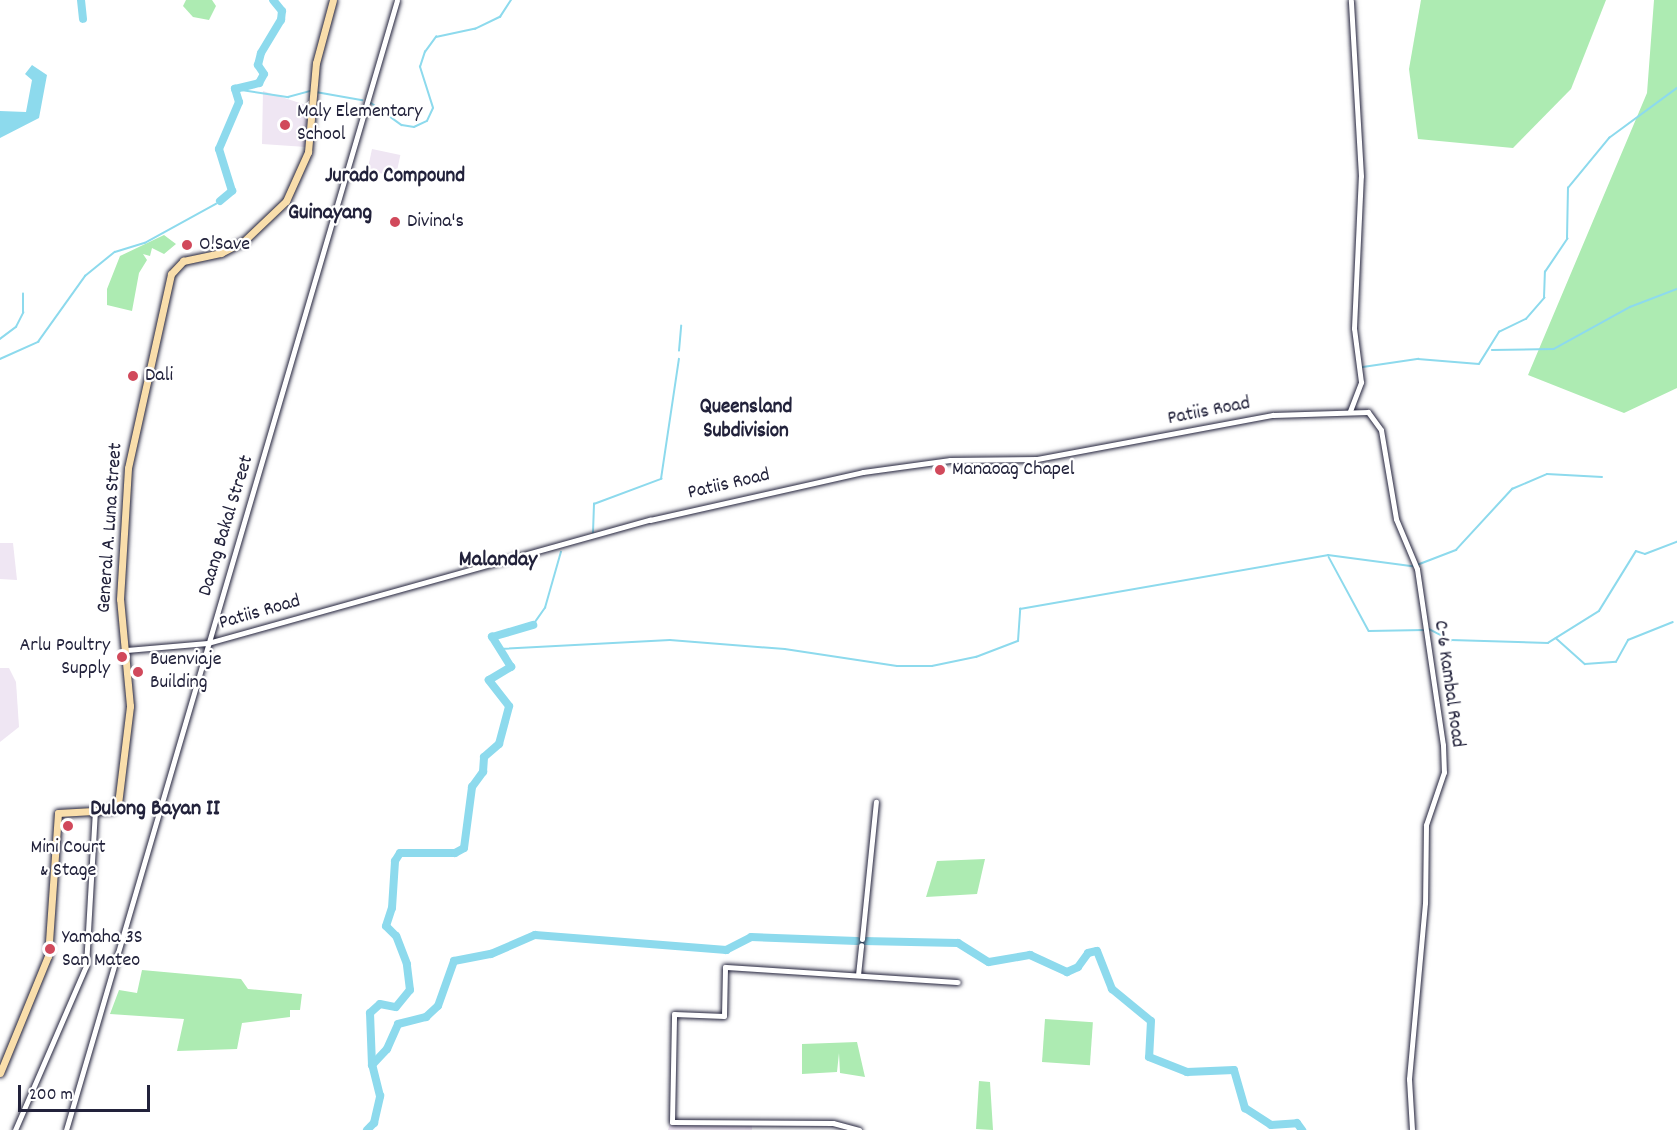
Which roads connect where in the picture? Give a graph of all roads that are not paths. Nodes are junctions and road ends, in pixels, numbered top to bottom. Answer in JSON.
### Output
{"nodes":[{"id":1,"x":333,"y":0,"type":"edge"},
{"id":2,"x":397,"y":0,"type":"edge"},
{"id":3,"x":1351,"y":0,"type":"edge"},
{"id":4,"x":1350,"y":411,"type":"junction"},
{"id":5,"x":208,"y":642,"type":"junction"},
{"id":6,"x":126,"y":650,"type":"junction"},
{"id":7,"x":876,"y":802,"type":"dead end"},
{"id":8,"x":95,"y":811,"type":"junction"},
{"id":9,"x":858,"y":975,"type":"junction"},
{"id":10,"x":958,"y":982,"type":"dead end"},
{"id":11,"x":0,"y":1073,"type":"edge"},
{"id":12,"x":15,"y":1128,"type":"edge"},
{"id":13,"x":859,"y":1128,"type":"edge"},
{"id":14,"x":66,"y":1130,"type":"edge"},
{"id":15,"x":1412,"y":1130,"type":"edge"}],
"edges":[{"from":1,"to":6,"type":"main road","name":"General A. Luna Street"},
{"from":2,"to":5,"type":"street","name":"Daang Bakal Street"},
{"from":3,"to":4,"type":"street"},
{"from":4,"to":5,"type":"street","name":"Patiis Road"},
{"from":4,"to":15,"type":"street","name":"C-6 Kambal Road"},
{"from":5,"to":6,"type":"street","name":"Patiis Road"},
{"from":5,"to":14,"type":"street","name":"Daang Bakal Street"},
{"from":6,"to":8,"type":"main road","name":"General A. Luna Street"},
{"from":7,"to":9,"type":"street"},
{"from":8,"to":11,"type":"main road","name":"General A. Luna Street"},
{"from":8,"to":12,"type":"street"},
{"from":9,"to":10,"type":"street"},
{"from":9,"to":13,"type":"street"}]}
